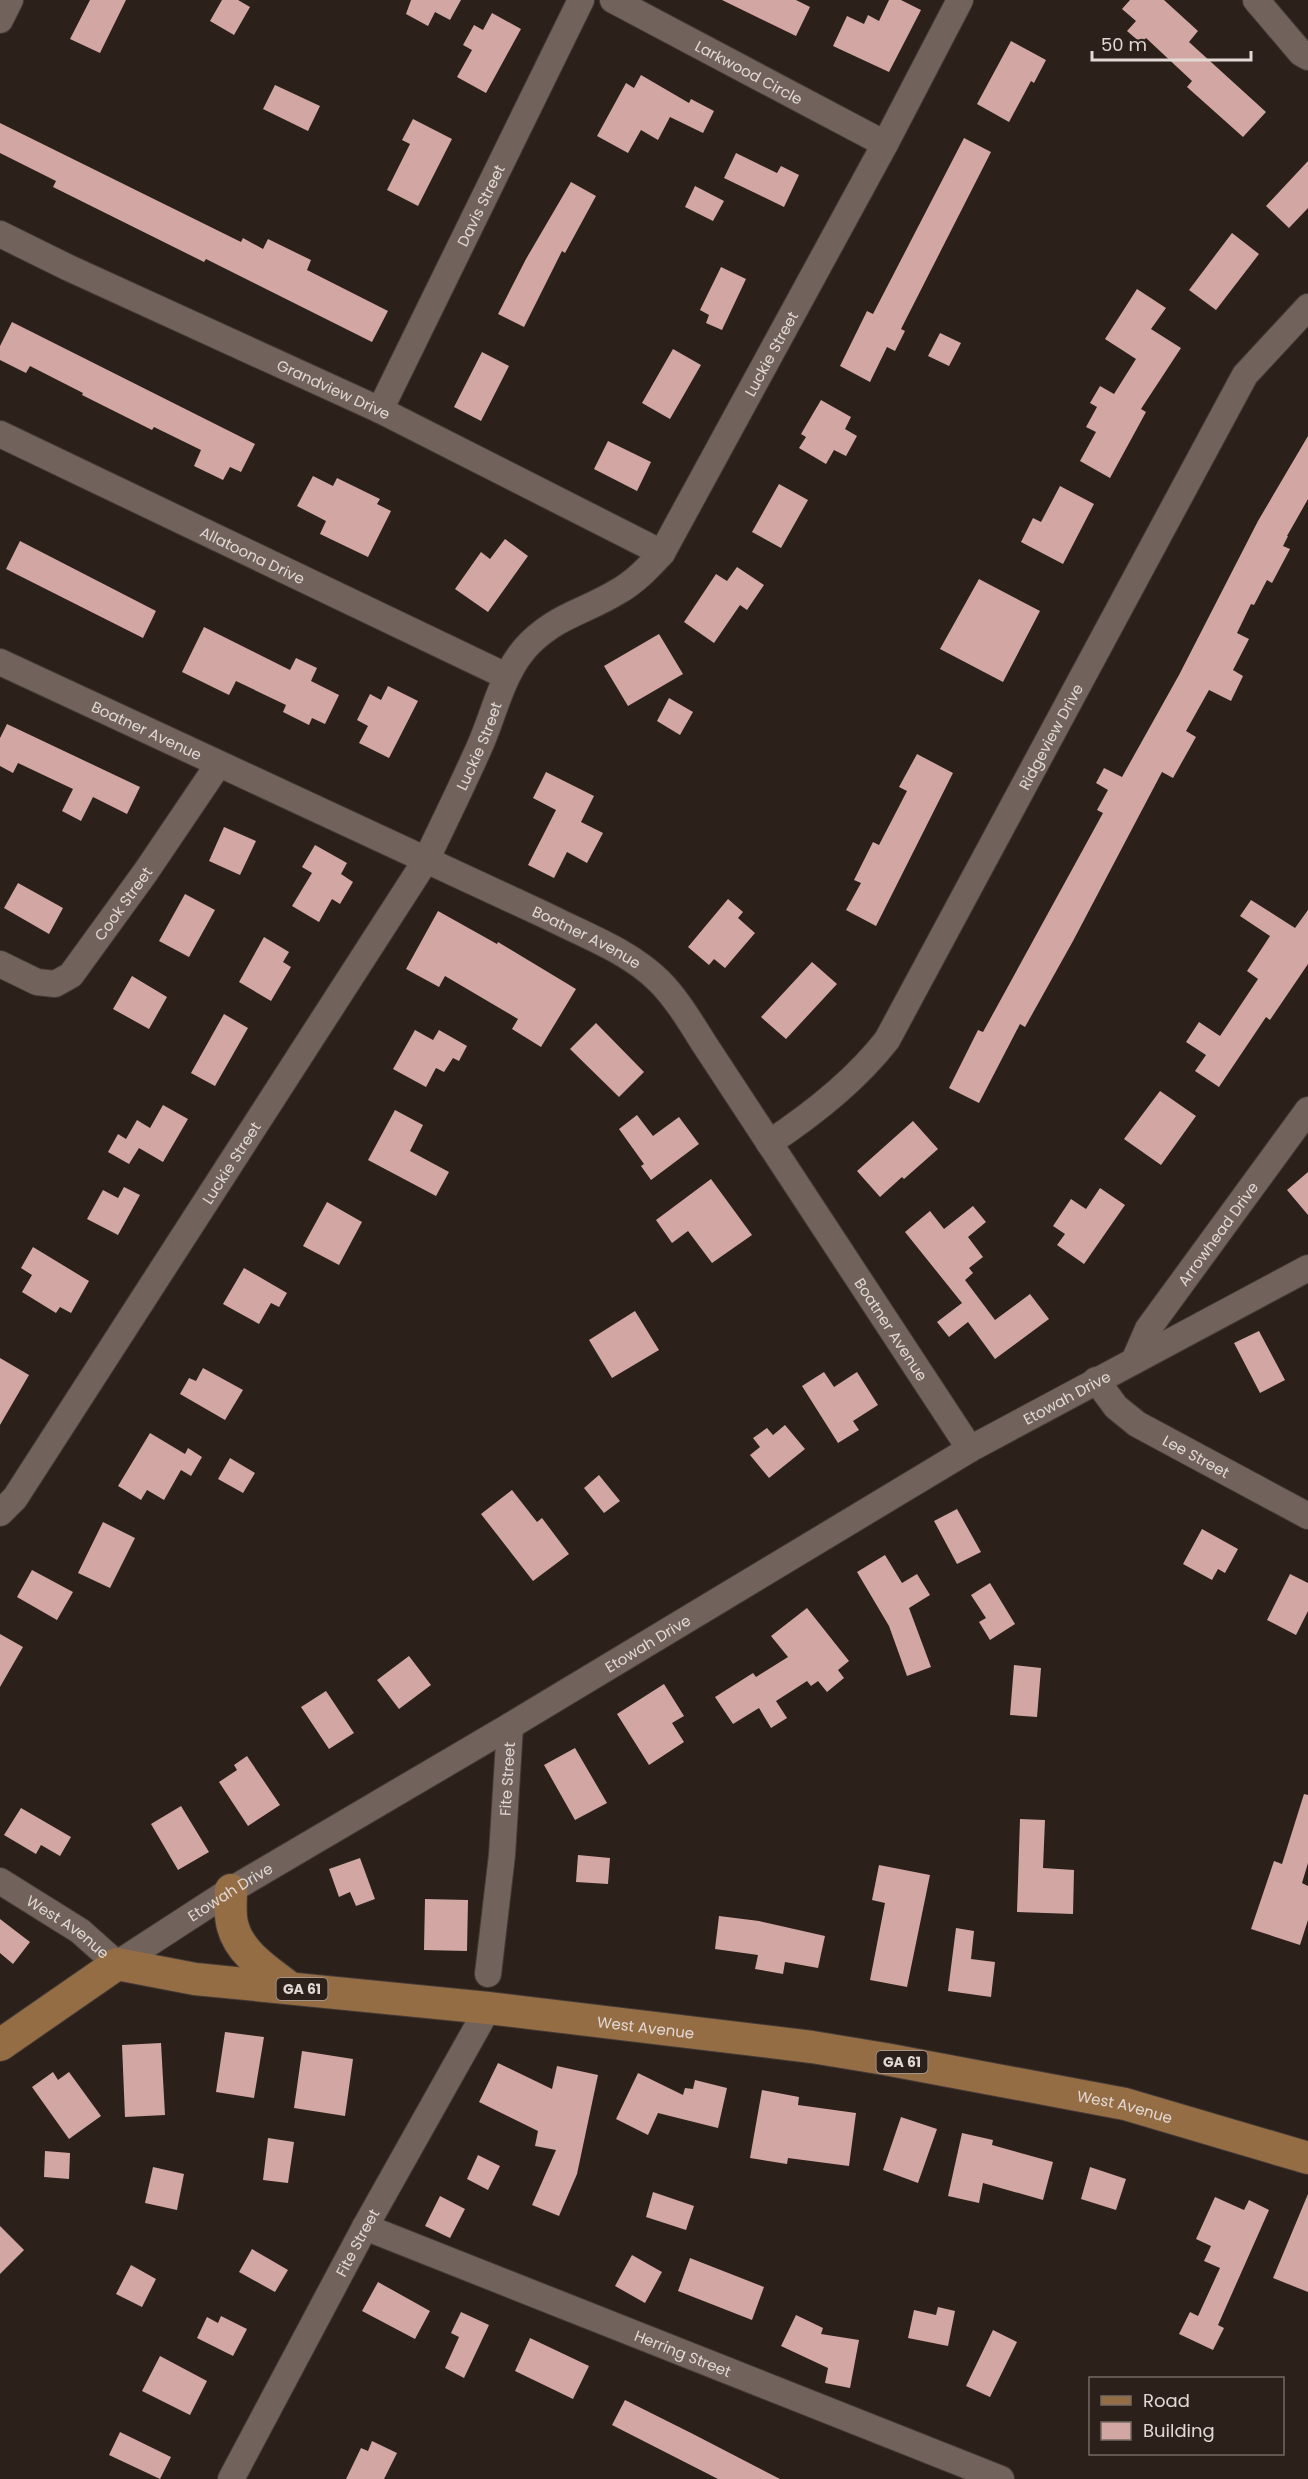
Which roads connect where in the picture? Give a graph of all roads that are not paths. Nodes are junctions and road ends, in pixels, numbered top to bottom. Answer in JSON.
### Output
{"nodes":[{"id":1,"x":10,"y":0,"type":"edge"},
{"id":2,"x":582,"y":0,"type":"edge"},
{"id":3,"x":613,"y":0,"type":"edge"},
{"id":4,"x":960,"y":0,"type":"edge"},
{"id":5,"x":1256,"y":0,"type":"edge"},
{"id":6,"x":0,"y":20,"type":"edge"},
{"id":7,"x":1308,"y":57,"type":"edge"},
{"id":8,"x":885,"y":144,"type":"junction"},
{"id":9,"x":0,"y":234,"type":"edge"},
{"id":10,"x":1308,"y":307,"type":"edge"},
{"id":11,"x":380,"y":410,"type":"junction"},
{"id":12,"x":0,"y":434,"type":"edge"},
{"id":13,"x":662,"y":553,"type":"junction"},
{"id":14,"x":0,"y":662,"type":"edge"},
{"id":15,"x":506,"y":676,"type":"junction"},
{"id":16,"x":218,"y":765,"type":"junction"},
{"id":17,"x":426,"y":860,"type":"junction"},
{"id":18,"x":0,"y":964,"type":"edge"},
{"id":19,"x":1308,"y":1110,"type":"edge"},
{"id":20,"x":770,"y":1143,"type":"junction"},
{"id":21,"x":1308,"y":1268,"type":"edge"},
{"id":22,"x":1134,"y":1361,"type":"junction"},
{"id":23,"x":1096,"y":1380,"type":"junction"},
{"id":24,"x":970,"y":1449,"type":"junction"},
{"id":25,"x":0,"y":1513,"type":"edge"},
{"id":26,"x":1308,"y":1516,"type":"edge"},
{"id":27,"x":510,"y":1726,"type":"junction"},
{"id":28,"x":0,"y":1881,"type":"edge"},
{"id":29,"x":231,"y":1890,"type":"junction"},
{"id":30,"x":117,"y":1964,"type":"junction"},
{"id":31,"x":488,"y":1974,"type":"dead end"},
{"id":32,"x":290,"y":1988,"type":"junction"},
{"id":33,"x":488,"y":2008,"type":"junction"},
{"id":34,"x":0,"y":2045,"type":"edge"},
{"id":35,"x":1308,"y":2158,"type":"edge"},
{"id":36,"x":365,"y":2227,"type":"junction"},
{"id":37,"x":241,"y":2476,"type":"edge"},
{"id":38,"x":1001,"y":2479,"type":"edge"}],
"edges":[{"from":1,"to":6,"type":"street"},
{"from":2,"to":11,"type":"street","name":"Davis Street"},
{"from":3,"to":8,"type":"street","name":"Larkwood Circle"},
{"from":4,"to":8,"type":"street","name":"Luckie Street"},
{"from":5,"to":7,"type":"street"},
{"from":8,"to":13,"type":"street","name":"Luckie Street"},
{"from":9,"to":11,"type":"street","name":"Grandview Drive"},
{"from":10,"to":20,"type":"street","name":"Ridgeview Drive"},
{"from":11,"to":13,"type":"street","name":"Grandview Drive"},
{"from":12,"to":15,"type":"street","name":"Allatoona Drive"},
{"from":13,"to":15,"type":"street","name":"Luckie Street"},
{"from":14,"to":16,"type":"street","name":"Boatner Avenue"},
{"from":15,"to":17,"type":"street","name":"Luckie Street"},
{"from":16,"to":17,"type":"street","name":"Boatner Avenue"},
{"from":16,"to":18,"type":"street","name":"Cook Street"},
{"from":17,"to":20,"type":"street","name":"Boatner Avenue"},
{"from":17,"to":25,"type":"street","name":"Luckie Street"},
{"from":19,"to":22,"type":"street","name":"Arrowhead Drive"},
{"from":20,"to":24,"type":"street","name":"Boatner Avenue"},
{"from":21,"to":22,"type":"street","name":"Etowah Drive"},
{"from":22,"to":23,"type":"street","name":"Etowah Drive"},
{"from":23,"to":24,"type":"street","name":"Etowah Drive"},
{"from":23,"to":26,"type":"street","name":"Lee Street"},
{"from":24,"to":27,"type":"street","name":"Etowah Drive"},
{"from":27,"to":29,"type":"street","name":"Etowah Drive"},
{"from":27,"to":31,"type":"street","name":"Fite Street"},
{"from":28,"to":30,"type":"street","name":"West Avenue"},
{"from":29,"to":30,"type":"street","name":"Etowah Drive"},
{"from":29,"to":32,"type":"main road"},
{"from":30,"to":32,"type":"main road","name":"West Avenue","number":"GA 61"},
{"from":30,"to":34,"type":"main road","name":"Etowah Drive"},
{"from":32,"to":33,"type":"main road","name":"West Avenue","number":"GA 61"},
{"from":33,"to":35,"type":"main road","name":"West Avenue","number":"GA 61"},
{"from":33,"to":36,"type":"street","name":"Fite Street"},
{"from":36,"to":37,"type":"street","name":"Fite Street"},
{"from":36,"to":38,"type":"street","name":"Herring Street"}]}
